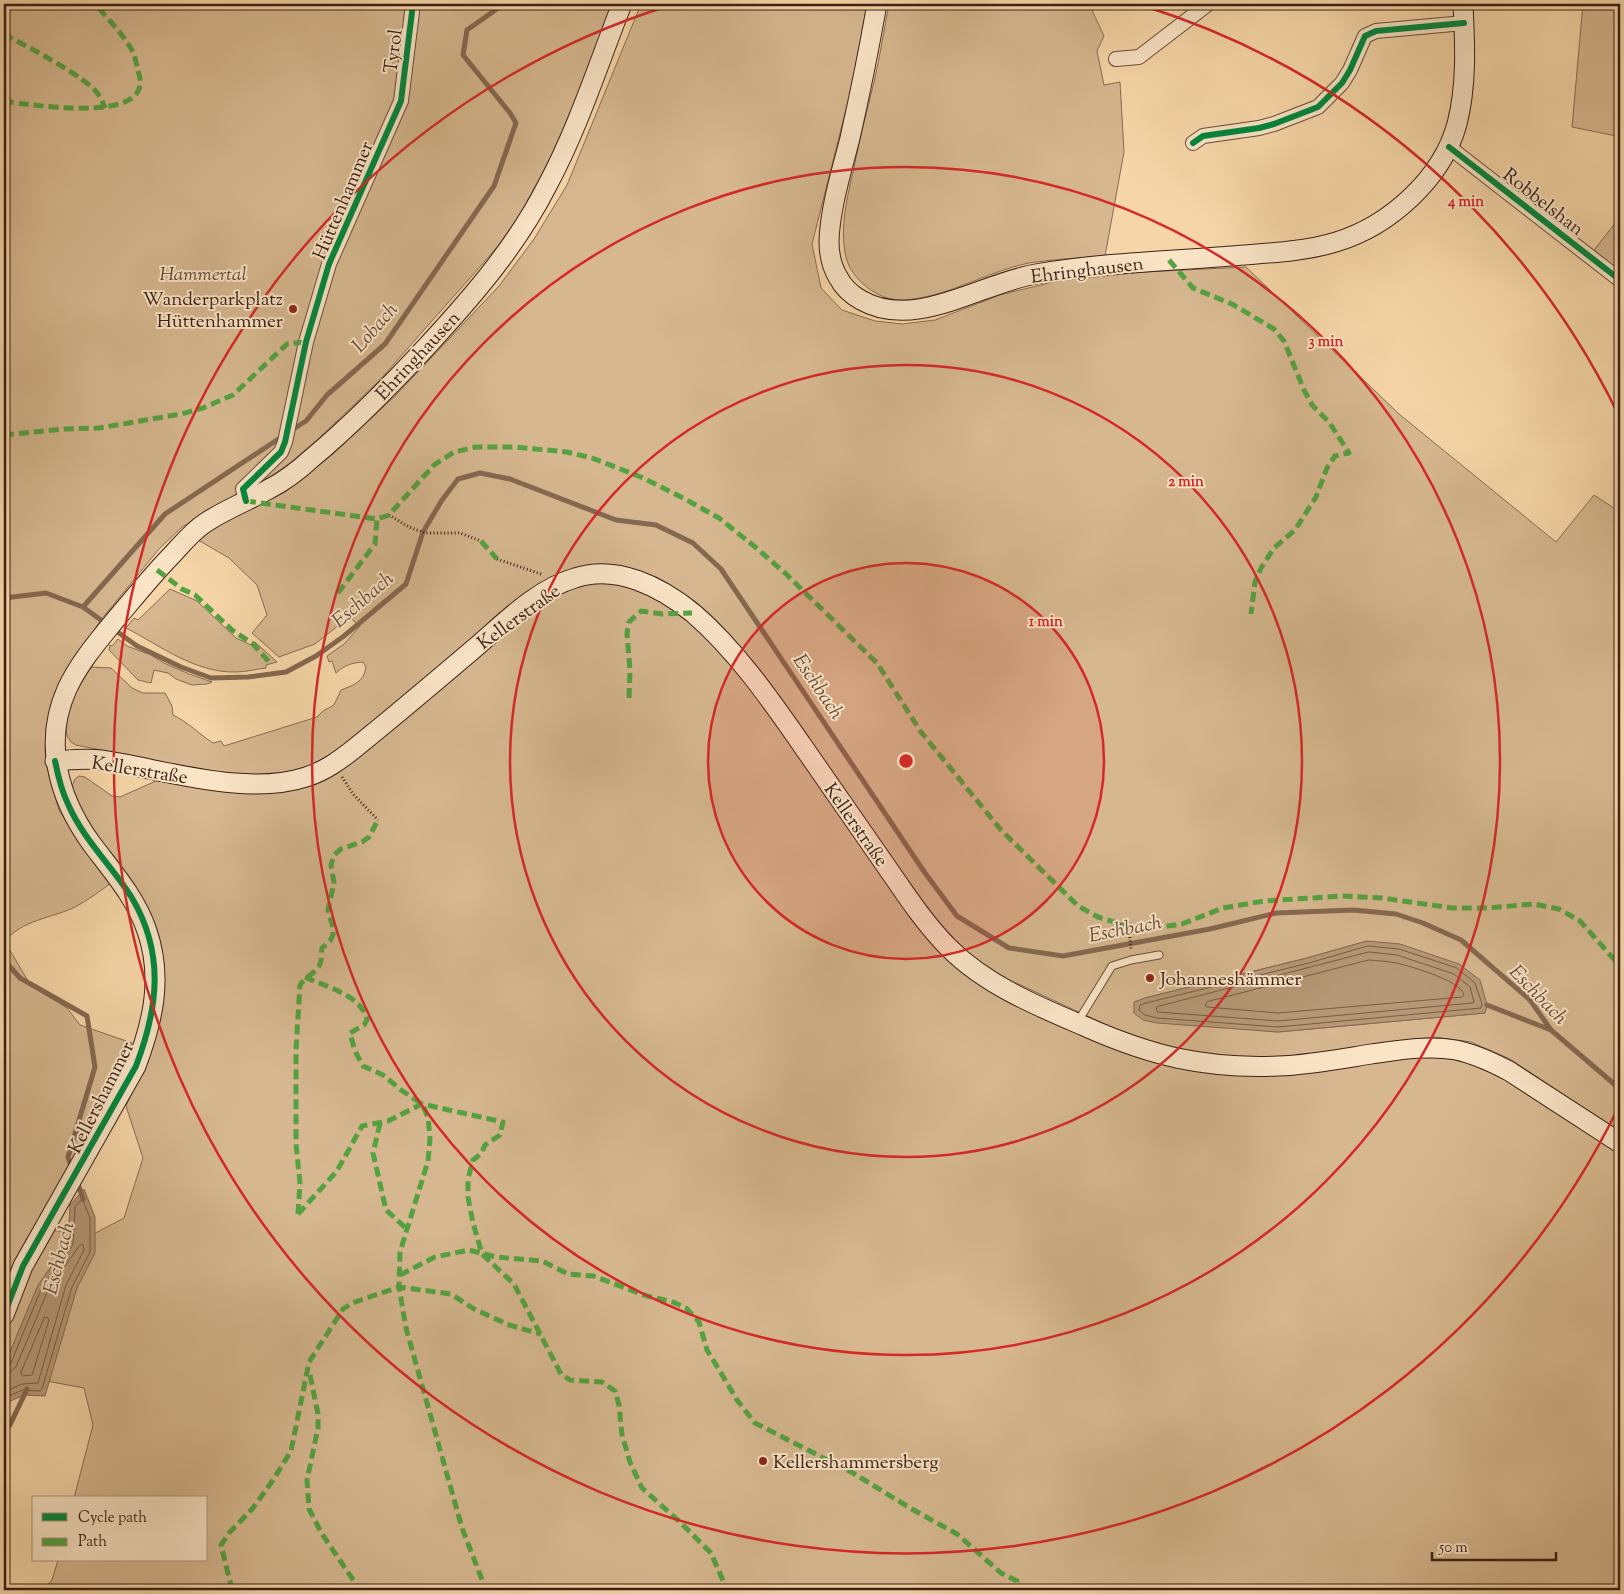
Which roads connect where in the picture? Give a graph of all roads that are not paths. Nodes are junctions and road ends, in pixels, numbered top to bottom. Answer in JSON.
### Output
{"nodes":[{"id":1,"x":412,"y":4,"type":"edge"},
{"id":2,"x":622,"y":4,"type":"edge"},
{"id":3,"x":877,"y":4,"type":"edge"},
{"id":4,"x":1208,"y":4,"type":"edge"},
{"id":5,"x":1463,"y":4,"type":"edge"},
{"id":6,"x":1464,"y":23,"type":"junction"},
{"id":7,"x":1116,"y":59,"type":"dead end"},
{"id":8,"x":401,"y":101,"type":"joint"},
{"id":9,"x":1193,"y":143,"type":"dead end"},
{"id":10,"x":1449,"y":147,"type":"junction"},
{"id":11,"x":1620,"y":280,"type":"edge"},
{"id":12,"x":246,"y":501,"type":"junction"},
{"id":13,"x":111,"y":625,"type":"joint"},
{"id":14,"x":55,"y":761,"type":"junction"},
{"id":15,"x":1159,"y":955,"type":"dead end"},
{"id":16,"x":1077,"y":1023,"type":"junction"},
{"id":17,"x":1620,"y":1143,"type":"edge"},
{"id":18,"x":4,"y":1315,"type":"edge"}],
"edges":[{"from":1,"to":8,"type":"street","name":"Tyrol"},
{"from":2,"to":12,"type":"main road","name":"Ehringhausen"},
{"from":3,"to":10,"type":"main road","name":"Ehringhausen"},
{"from":4,"to":7,"type":"street"},
{"from":5,"to":6,"type":"main road","name":"Ehringhausen"},
{"from":6,"to":9,"type":"street"},
{"from":6,"to":10,"type":"main road","name":"Ehringhausen"},
{"from":8,"to":12,"type":"street","name":"Hüttenhammer"},
{"from":10,"to":11,"type":"street","name":"Robbelshan"},
{"from":12,"to":13,"type":"main road","name":"Ehringhausen"},
{"from":13,"to":14,"type":"main road","name":"Kellershammer"},
{"from":14,"to":16,"type":"main road","name":"Kellerstraße"},
{"from":14,"to":18,"type":"main road","name":"Kellershammer"},
{"from":15,"to":16,"type":"lane"},
{"from":16,"to":17,"type":"main road","name":"Kellerstraße"}]}
